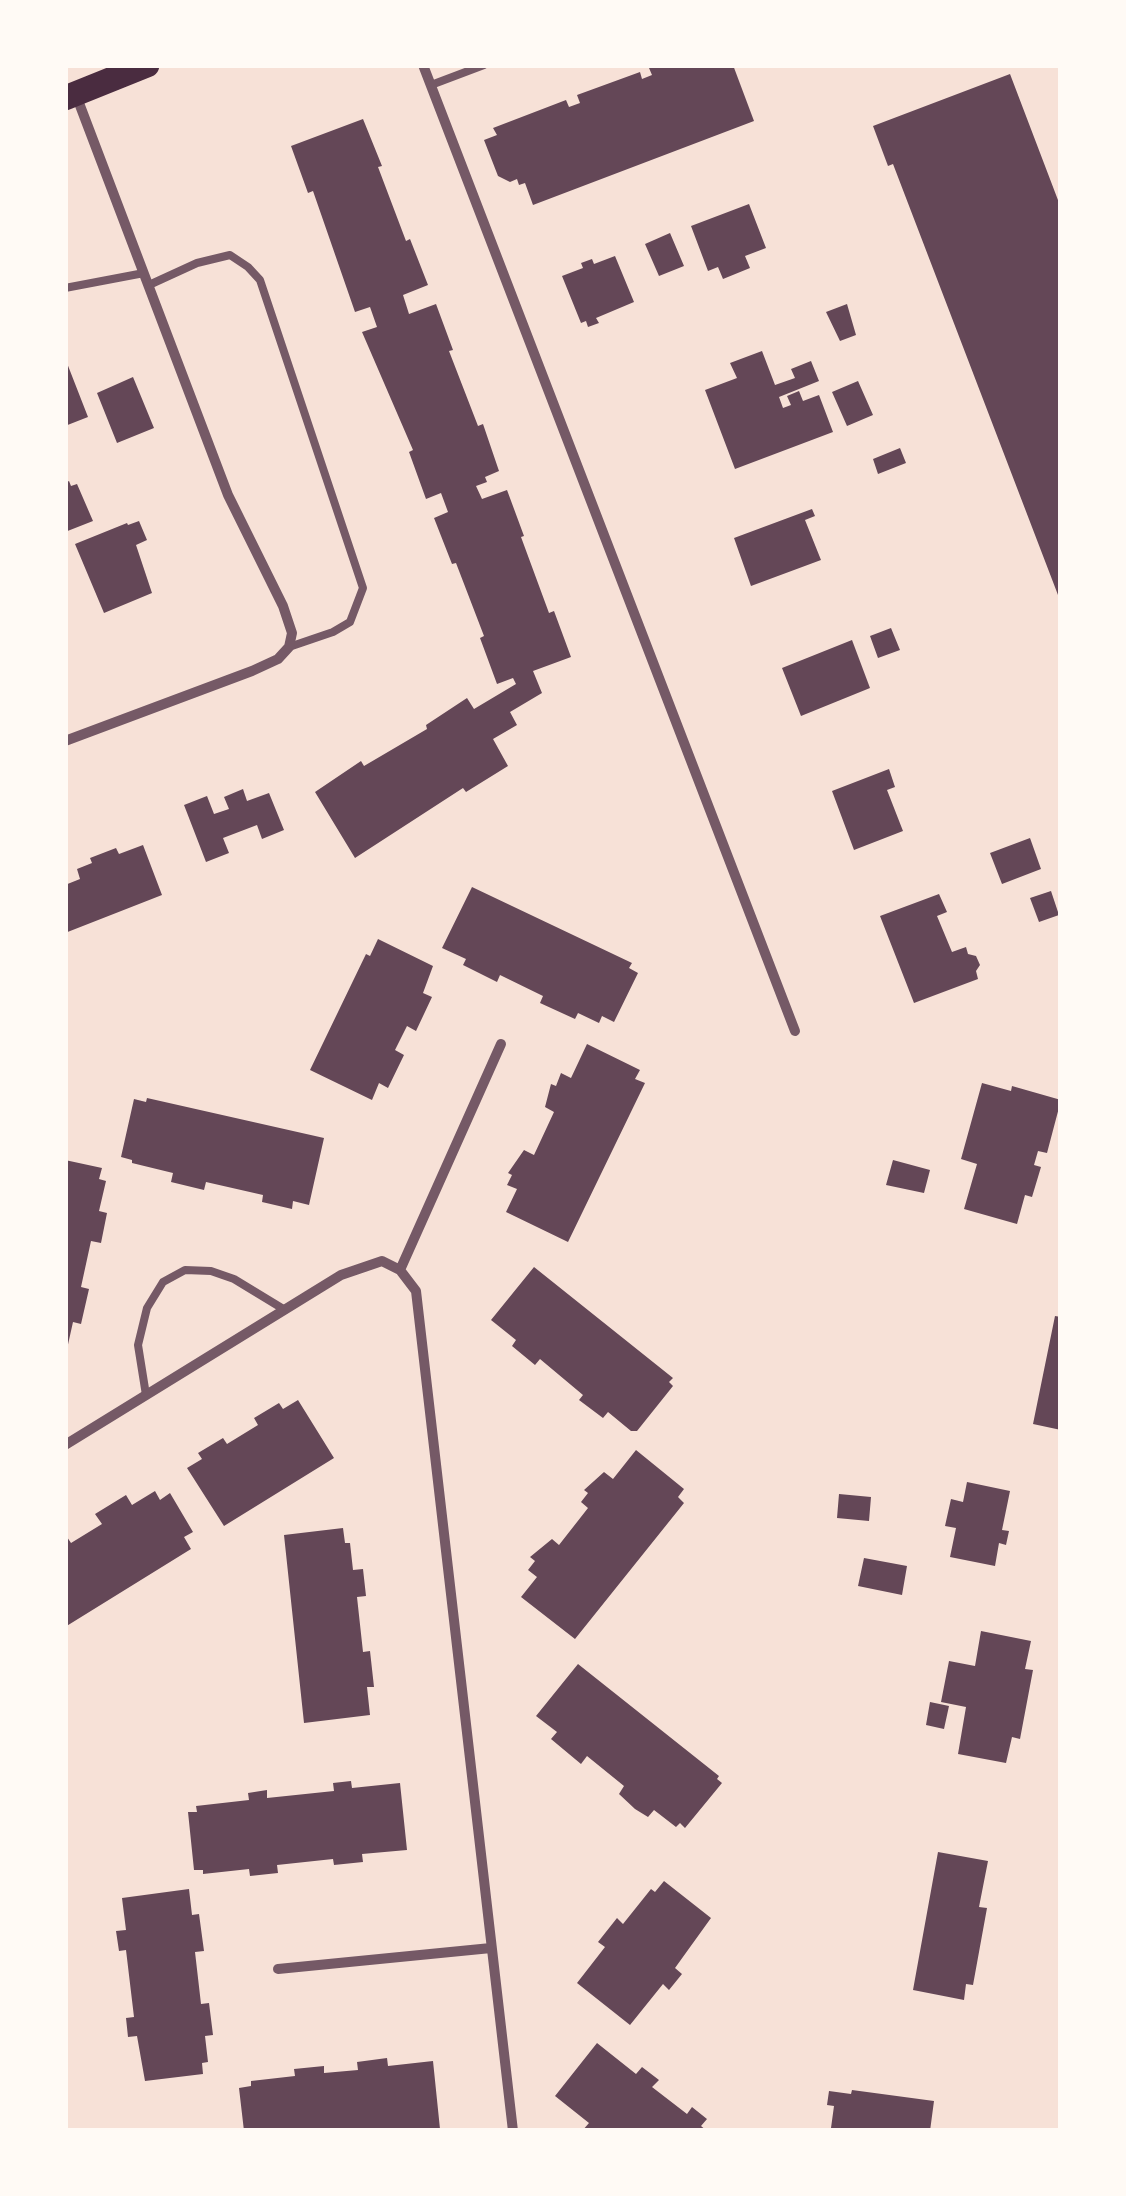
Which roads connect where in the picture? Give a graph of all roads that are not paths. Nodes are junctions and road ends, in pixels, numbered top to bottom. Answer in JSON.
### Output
{"nodes":[{"id":1,"x":146,"y":65,"type":"edge"},
{"id":2,"x":423,"y":65,"type":"edge"},
{"id":3,"x":484,"y":65,"type":"edge"},
{"id":4,"x":431,"y":85,"type":"junction"},
{"id":5,"x":70,"y":96,"type":"edge"},
{"id":6,"x":144,"y":272,"type":"junction"},
{"id":7,"x":149,"y":285,"type":"junction"},
{"id":8,"x":65,"y":288,"type":"edge"},
{"id":9,"x":289,"y":647,"type":"junction"},
{"id":10,"x":65,"y":740,"type":"edge"},
{"id":11,"x":795,"y":1031,"type":"dead end"},
{"id":12,"x":501,"y":1044,"type":"dead end"},
{"id":13,"x":400,"y":1270,"type":"junction"},
{"id":14,"x":284,"y":1310,"type":"junction"},
{"id":15,"x":146,"y":1395,"type":"junction"},
{"id":16,"x":65,"y":1445,"type":"edge"},
{"id":17,"x":491,"y":1948,"type":"junction"},
{"id":18,"x":278,"y":1969,"type":"dead end"},
{"id":19,"x":513,"y":2131,"type":"edge"}],
"edges":[{"from":1,"to":5,"type":"main road"},
{"from":2,"to":4,"type":"street"},
{"from":3,"to":4,"type":"lane"},
{"from":4,"to":11,"type":"street"},
{"from":5,"to":6,"type":"street"},
{"from":6,"to":7,"type":"street"},
{"from":6,"to":8,"type":"lane"},
{"from":7,"to":9,"type":"street"},
{"from":7,"to":9,"type":"lane"},
{"from":9,"to":10,"type":"street"},
{"from":12,"to":13,"type":"street"},
{"from":13,"to":14,"type":"street"},
{"from":13,"to":17,"type":"street"},
{"from":14,"to":15,"type":"street"},
{"from":14,"to":15,"type":"lane"},
{"from":15,"to":16,"type":"street"},
{"from":17,"to":18,"type":"street"},
{"from":17,"to":19,"type":"street"}]}
